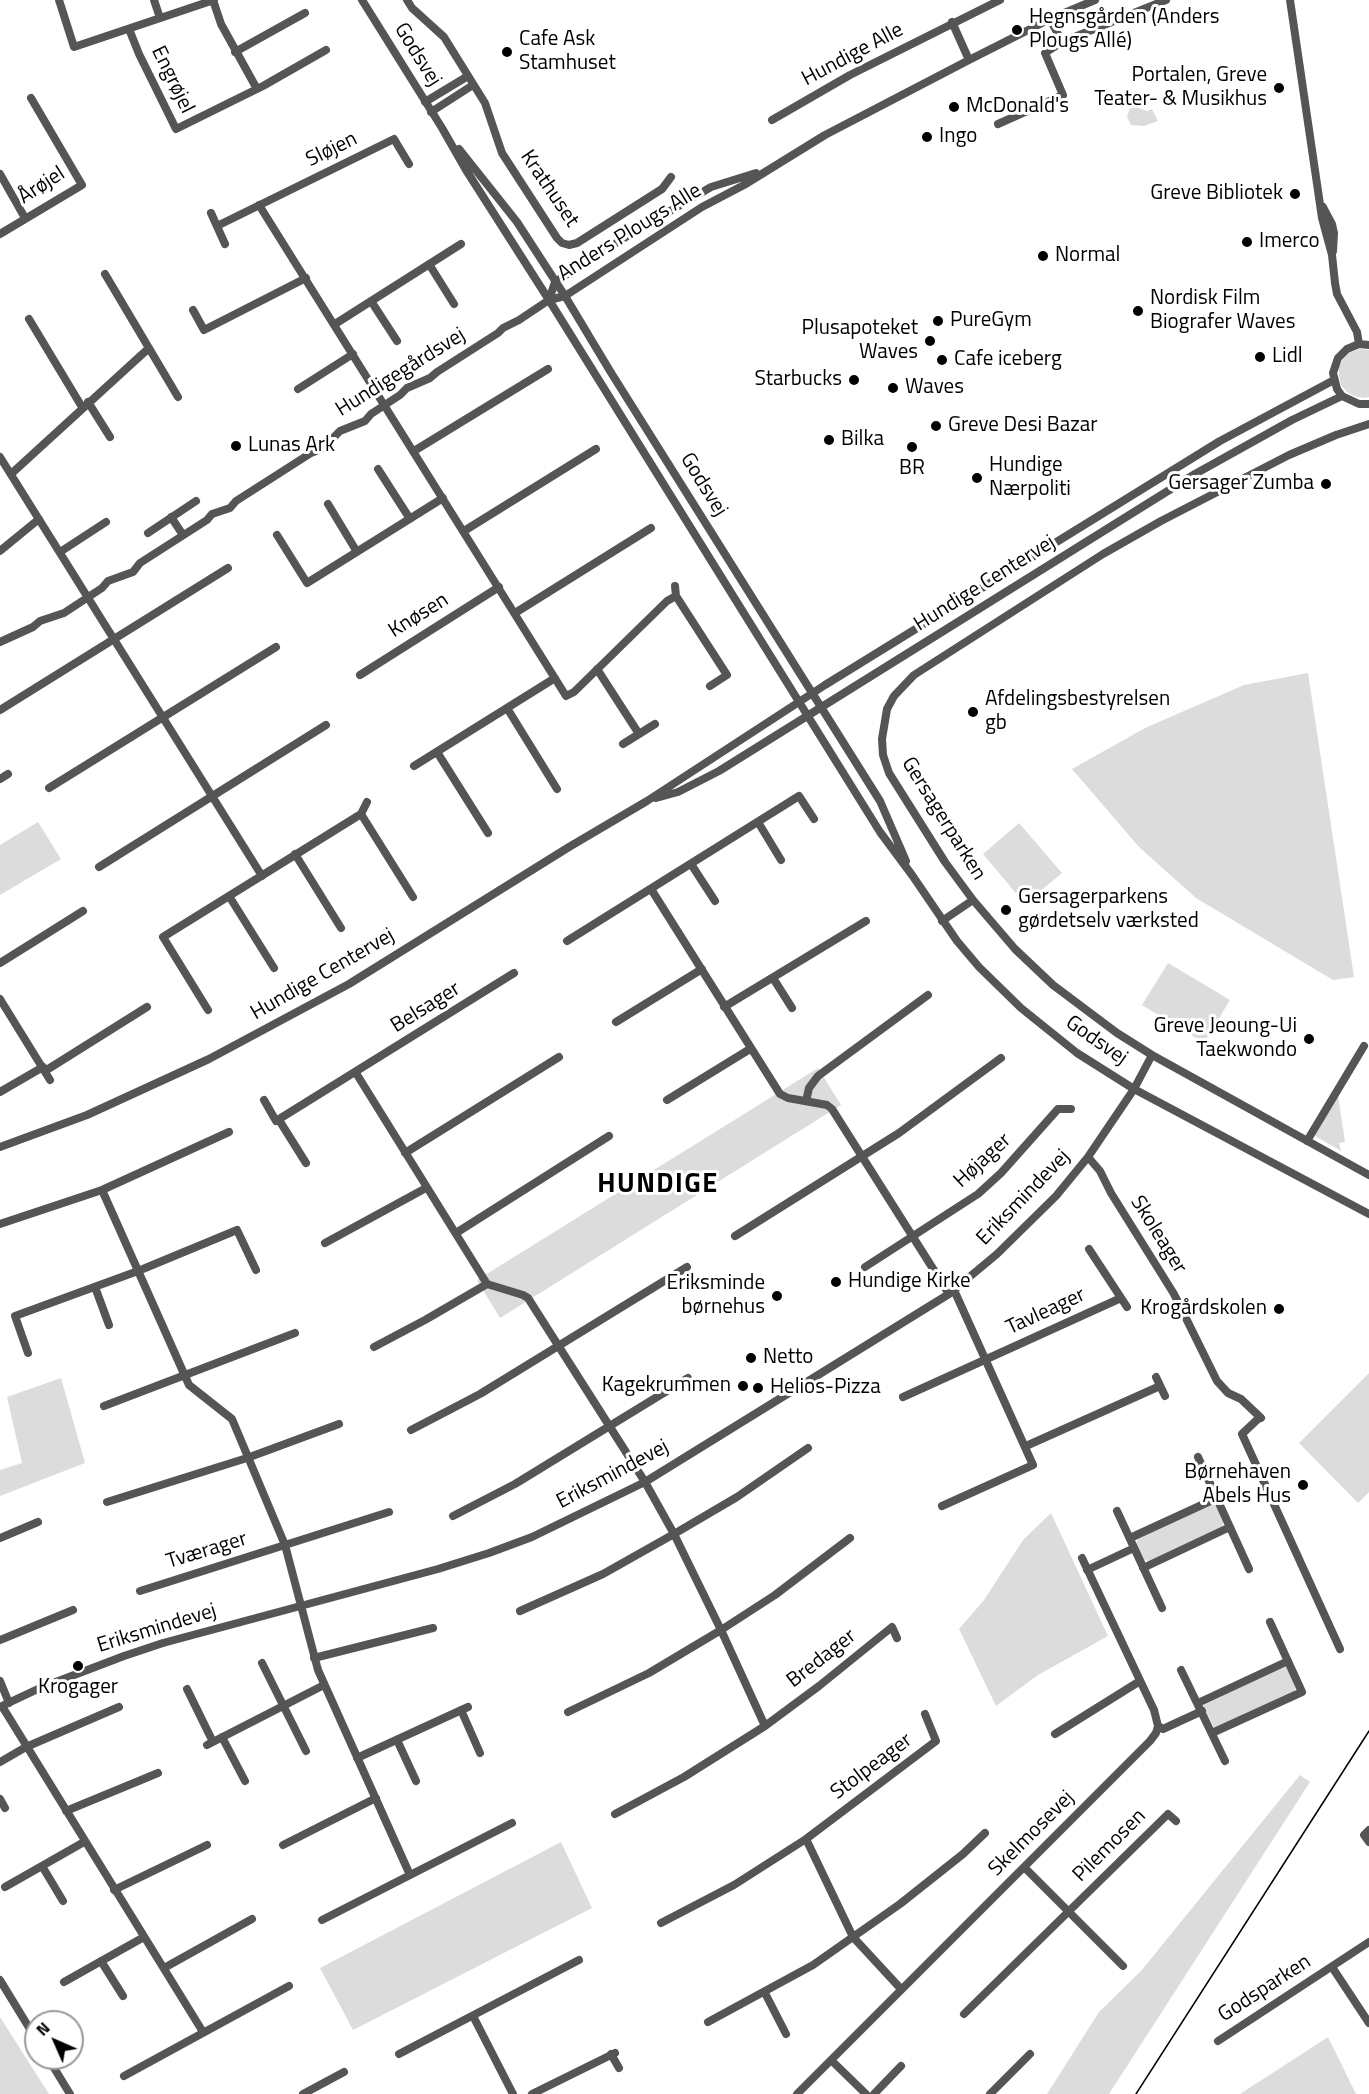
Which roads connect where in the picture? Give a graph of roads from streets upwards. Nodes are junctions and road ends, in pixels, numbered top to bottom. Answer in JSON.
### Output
{"nodes":[{"id":1,"x":58,"y":0,"type":"edge"},
{"id":2,"x":154,"y":0,"type":"edge"},
{"id":3,"x":213,"y":0,"type":"edge"},
{"id":4,"x":362,"y":0,"type":"edge"},
{"id":5,"x":407,"y":0,"type":"edge"},
{"id":6,"x":1095,"y":0,"type":"edge"},
{"id":7,"x":1166,"y":0,"type":"edge"},
{"id":8,"x":1290,"y":0,"type":"edge"},
{"id":9,"x":996,"y":1,"type":"edge"},
{"id":10,"x":305,"y":13,"type":"dead end"},
{"id":11,"x":160,"y":18,"type":"junction"},
{"id":12,"x":1050,"y":20,"type":"junction"},
{"id":13,"x":952,"y":22,"type":"junction"},
{"id":14,"x":129,"y":28,"type":"junction"},
{"id":15,"x":1062,"y":42,"type":"junction"},
{"id":16,"x":326,"y":50,"type":"dead end"},
{"id":17,"x":235,"y":52,"type":"junction"},
{"id":18,"x":969,"y":60,"type":"junction"},
{"id":19,"x":468,"y":76,"type":"junction"},
{"id":20,"x":473,"y":85,"type":"junction"},
{"id":21,"x":257,"y":89,"type":"junction"},
{"id":22,"x":31,"y":98,"type":"dead end"},
{"id":23,"x":425,"y":102,"type":"junction"},
{"id":24,"x":431,"y":112,"type":"junction"},
{"id":25,"x":772,"y":120,"type":"dead end"},
{"id":26,"x":998,"y":124,"type":"dead end"},
{"id":27,"x":442,"y":128,"type":"junction"},
{"id":28,"x":410,"y":164,"type":"dead end"},
{"id":29,"x":765,"y":170,"type":"junction"},
{"id":30,"x":0,"y":174,"type":"edge"},
{"id":31,"x":671,"y":177,"type":"dead end"},
{"id":32,"x":259,"y":205,"type":"junction"},
{"id":33,"x":211,"y":213,"type":"dead end"},
{"id":34,"x":25,"y":218,"type":"junction"},
{"id":35,"x":217,"y":226,"type":"junction"},
{"id":36,"x":0,"y":234,"type":"edge"},
{"id":37,"x":225,"y":244,"type":"dead end"},
{"id":38,"x":461,"y":244,"type":"dead end"},
{"id":39,"x":429,"y":264,"type":"junction"},
{"id":40,"x":105,"y":274,"type":"dead end"},
{"id":41,"x":306,"y":279,"type":"junction"},
{"id":42,"x":555,"y":282,"type":"junction"},
{"id":43,"x":565,"y":296,"type":"junction"},
{"id":44,"x":549,"y":300,"type":"junction"},
{"id":45,"x":371,"y":301,"type":"junction"},
{"id":46,"x":454,"y":304,"type":"dead end"},
{"id":47,"x":193,"y":310,"type":"dead end"},
{"id":48,"x":29,"y":319,"type":"dead end"},
{"id":49,"x":334,"y":324,"type":"junction"},
{"id":50,"x":397,"y":341,"type":"dead end"},
{"id":51,"x":1359,"y":344,"type":"junction"},
{"id":52,"x":1369,"y":345,"type":"edge"},
{"id":53,"x":149,"y":348,"type":"junction"},
{"id":54,"x":353,"y":354,"type":"junction"},
{"id":55,"x":548,"y":369,"type":"dead end"},
{"id":56,"x":1334,"y":380,"type":"junction"},
{"id":57,"x":298,"y":389,"type":"dead end"},
{"id":58,"x":1342,"y":396,"type":"junction"},
{"id":59,"x":178,"y":397,"type":"dead end"},
{"id":60,"x":85,"y":404,"type":"junction"},
{"id":61,"x":385,"y":404,"type":"junction"},
{"id":62,"x":1369,"y":404,"type":"edge"},
{"id":63,"x":1369,"y":424,"type":"edge"},
{"id":64,"x":110,"y":437,"type":"dead end"},
{"id":65,"x":596,"y":449,"type":"dead end"},
{"id":66,"x":414,"y":451,"type":"junction"},
{"id":67,"x":0,"y":457,"type":"edge"},
{"id":68,"x":378,"y":469,"type":"dead end"},
{"id":69,"x":11,"y":474,"type":"junction"},
{"id":70,"x":443,"y":498,"type":"junction"},
{"id":71,"x":196,"y":501,"type":"dead end"},
{"id":72,"x":328,"y":504,"type":"dead end"},
{"id":73,"x":171,"y":517,"type":"junction"},
{"id":74,"x":39,"y":519,"type":"junction"},
{"id":75,"x":410,"y":519,"type":"junction"},
{"id":76,"x":106,"y":522,"type":"dead end"},
{"id":77,"x":651,"y":528,"type":"dead end"},
{"id":78,"x":464,"y":531,"type":"junction"},
{"id":79,"x":148,"y":532,"type":"dead end"},
{"id":80,"x":277,"y":535,"type":"dead end"},
{"id":81,"x":183,"y":536,"type":"junction"},
{"id":82,"x":0,"y":551,"type":"edge"},
{"id":83,"x":60,"y":552,"type":"junction"},
{"id":84,"x":357,"y":552,"type":"junction"},
{"id":85,"x":228,"y":568,"type":"dead end"},
{"id":86,"x":675,"y":586,"type":"dead end"},
{"id":87,"x":499,"y":587,"type":"junction"},
{"id":88,"x":676,"y":596,"type":"junction"},
{"id":89,"x":88,"y":597,"type":"junction"},
{"id":90,"x":515,"y":613,"type":"junction"},
{"id":91,"x":114,"y":639,"type":"junction"},
{"id":92,"x":0,"y":642,"type":"edge"},
{"id":93,"x":276,"y":647,"type":"dead end"},
{"id":94,"x":597,"y":669,"type":"junction"},
{"id":95,"x":360,"y":675,"type":"dead end"},
{"id":96,"x":555,"y":678,"type":"junction"},
{"id":97,"x":710,"y":686,"type":"dead end"},
{"id":98,"x":813,"y":693,"type":"junction"},
{"id":99,"x":800,"y":702,"type":"junction"},
{"id":100,"x":822,"y":706,"type":"junction"},
{"id":101,"x":507,"y":708,"type":"junction"},
{"id":102,"x":0,"y":710,"type":"edge"},
{"id":103,"x":808,"y":715,"type":"junction"},
{"id":104,"x":163,"y":717,"type":"junction"},
{"id":105,"x":655,"y":724,"type":"dead end"},
{"id":106,"x":326,"y":725,"type":"dead end"},
{"id":107,"x":639,"y":734,"type":"junction"},
{"id":108,"x":623,"y":744,"type":"dead end"},
{"id":109,"x":437,"y":752,"type":"junction"},
{"id":110,"x":414,"y":766,"type":"dead end"},
{"id":111,"x":49,"y":788,"type":"dead end"},
{"id":112,"x":557,"y":789,"type":"dead end"},
{"id":113,"x":212,"y":796,"type":"junction"},
{"id":114,"x":647,"y":801,"type":"junction"},
{"id":115,"x":367,"y":802,"type":"dead end"},
{"id":116,"x":361,"y":814,"type":"junction"},
{"id":117,"x":814,"y":819,"type":"dead end"},
{"id":118,"x":758,"y":822,"type":"junction"},
{"id":119,"x":488,"y":833,"type":"dead end"},
{"id":120,"x":295,"y":855,"type":"junction"},
{"id":121,"x":782,"y":860,"type":"dead end"},
{"id":122,"x":691,"y":864,"type":"junction"},
{"id":123,"x":99,"y":867,"type":"dead end"},
{"id":124,"x":912,"y":875,"type":"junction"},
{"id":125,"x":262,"y":876,"type":"junction"},
{"id":126,"x":651,"y":889,"type":"junction"},
{"id":127,"x":229,"y":896,"type":"junction"},
{"id":128,"x":413,"y":897,"type":"dead end"},
{"id":129,"x":973,"y":900,"type":"junction"},
{"id":130,"x":716,"y":901,"type":"dead end"},
{"id":131,"x":83,"y":911,"type":"dead end"},
{"id":132,"x":866,"y":921,"type":"dead end"},
{"id":133,"x":942,"y":921,"type":"junction"},
{"id":134,"x":341,"y":928,"type":"dead end"},
{"id":135,"x":152,"y":937,"type":"dead end"},
{"id":136,"x":163,"y":937,"type":"junction"},
{"id":137,"x":567,"y":941,"type":"dead end"},
{"id":138,"x":0,"y":963,"type":"edge"},
{"id":139,"x":274,"y":968,"type":"dead end"},
{"id":140,"x":702,"y":969,"type":"junction"},
{"id":141,"x":514,"y":974,"type":"dead end"},
{"id":142,"x":773,"y":978,"type":"junction"},
{"id":143,"x":928,"y":995,"type":"dead end"},
{"id":144,"x":0,"y":999,"type":"edge"},
{"id":145,"x":147,"y":1007,"type":"dead end"},
{"id":146,"x":724,"y":1007,"type":"junction"},
{"id":147,"x":792,"y":1008,"type":"dead end"},
{"id":148,"x":208,"y":1010,"type":"dead end"},
{"id":149,"x":3,"y":1012,"type":"edge"},
{"id":150,"x":616,"y":1022,"type":"dead end"},
{"id":151,"x":1364,"y":1046,"type":"dead end"},
{"id":152,"x":750,"y":1049,"type":"junction"},
{"id":153,"x":1152,"y":1055,"type":"junction"},
{"id":154,"x":559,"y":1057,"type":"dead end"},
{"id":155,"x":1001,"y":1058,"type":"dead end"},
{"id":156,"x":44,"y":1069,"type":"junction"},
{"id":157,"x":356,"y":1073,"type":"junction"},
{"id":158,"x":50,"y":1080,"type":"dead end"},
{"id":159,"x":1134,"y":1089,"type":"junction"},
{"id":160,"x":0,"y":1092,"type":"edge"},
{"id":161,"x":264,"y":1100,"type":"dead end"},
{"id":162,"x":667,"y":1100,"type":"dead end"},
{"id":163,"x":806,"y":1101,"type":"junction"},
{"id":164,"x":1071,"y":1109,"type":"dead end"},
{"id":165,"x":279,"y":1120,"type":"junction"},
{"id":166,"x":229,"y":1132,"type":"dead end"},
{"id":167,"x":609,"y":1136,"type":"dead end"},
{"id":168,"x":1307,"y":1141,"type":"junction"},
{"id":169,"x":0,"y":1147,"type":"edge"},
{"id":170,"x":405,"y":1153,"type":"junction"},
{"id":171,"x":862,"y":1156,"type":"junction"},
{"id":172,"x":1088,"y":1157,"type":"junction"},
{"id":173,"x":306,"y":1163,"type":"dead end"},
{"id":174,"x":1369,"y":1175,"type":"edge"},
{"id":175,"x":426,"y":1188,"type":"junction"},
{"id":176,"x":102,"y":1190,"type":"junction"},
{"id":177,"x":1369,"y":1214,"type":"edge"},
{"id":178,"x":0,"y":1224,"type":"edge"},
{"id":179,"x":456,"y":1233,"type":"junction"},
{"id":180,"x":735,"y":1236,"type":"dead end"},
{"id":181,"x":913,"y":1237,"type":"junction"},
{"id":182,"x":325,"y":1243,"type":"dead end"},
{"id":183,"x":1089,"y":1249,"type":"dead end"},
{"id":184,"x":687,"y":1267,"type":"dead end"},
{"id":185,"x":864,"y":1267,"type":"dead end"},
{"id":186,"x":256,"y":1270,"type":"dead end"},
{"id":187,"x":138,"y":1271,"type":"junction"},
{"id":188,"x":487,"y":1284,"type":"junction"},
{"id":189,"x":95,"y":1287,"type":"junction"},
{"id":190,"x":951,"y":1292,"type":"junction"},
{"id":191,"x":1121,"y":1298,"type":"junction"},
{"id":192,"x":1127,"y":1307,"type":"dead end"},
{"id":193,"x":109,"y":1325,"type":"dead end"},
{"id":194,"x":295,"y":1333,"type":"dead end"},
{"id":195,"x":558,"y":1346,"type":"junction"},
{"id":196,"x":374,"y":1347,"type":"dead end"},
{"id":197,"x":28,"y":1353,"type":"dead end"},
{"id":198,"x":987,"y":1360,"type":"junction"},
{"id":199,"x":185,"y":1376,"type":"junction"},
{"id":200,"x":688,"y":1378,"type":"dead end"},
{"id":201,"x":1166,"y":1396,"type":"dead end"},
{"id":202,"x":903,"y":1397,"type":"dead end"},
{"id":203,"x":104,"y":1406,"type":"dead end"},
{"id":204,"x":339,"y":1424,"type":"dead end"},
{"id":205,"x":610,"y":1428,"type":"junction"},
{"id":206,"x":411,"y":1430,"type":"dead end"},
{"id":207,"x":1026,"y":1446,"type":"junction"},
{"id":208,"x":808,"y":1449,"type":"dead end"},
{"id":209,"x":1198,"y":1457,"type":"dead end"},
{"id":210,"x":247,"y":1458,"type":"junction"},
{"id":211,"x":645,"y":1482,"type":"junction"},
{"id":212,"x":1217,"y":1498,"type":"junction"},
{"id":213,"x":107,"y":1502,"type":"dead end"},
{"id":214,"x":942,"y":1506,"type":"dead end"},
{"id":215,"x":1117,"y":1511,"type":"dead end"},
{"id":216,"x":389,"y":1512,"type":"dead end"},
{"id":217,"x":453,"y":1516,"type":"dead end"},
{"id":218,"x":38,"y":1522,"type":"dead end"},
{"id":219,"x":1230,"y":1527,"type":"junction"},
{"id":220,"x":674,"y":1534,"type":"junction"},
{"id":221,"x":0,"y":1538,"type":"edge"},
{"id":222,"x":850,"y":1538,"type":"dead end"},
{"id":223,"x":1130,"y":1538,"type":"junction"},
{"id":224,"x":285,"y":1545,"type":"junction"},
{"id":225,"x":1134,"y":1548,"type":"junction"},
{"id":226,"x":1082,"y":1558,"type":"dead end"},
{"id":227,"x":1143,"y":1568,"type":"junction"},
{"id":228,"x":1250,"y":1569,"type":"dead end"},
{"id":229,"x":1087,"y":1570,"type":"junction"},
{"id":230,"x":140,"y":1591,"type":"dead end"},
{"id":231,"x":301,"y":1607,"type":"junction"},
{"id":232,"x":1162,"y":1608,"type":"dead end"},
{"id":233,"x":74,"y":1610,"type":"dead end"},
{"id":234,"x":520,"y":1611,"type":"dead end"},
{"id":235,"x":1270,"y":1622,"type":"dead end"},
{"id":236,"x":433,"y":1628,"type":"dead end"},
{"id":237,"x":721,"y":1630,"type":"junction"},
{"id":238,"x":897,"y":1638,"type":"dead end"},
{"id":239,"x":0,"y":1640,"type":"edge"},
{"id":240,"x":1340,"y":1649,"type":"dead end"},
{"id":241,"x":314,"y":1658,"type":"junction"},
{"id":242,"x":1288,"y":1661,"type":"junction"},
{"id":243,"x":262,"y":1663,"type":"dead end"},
{"id":244,"x":1181,"y":1670,"type":"dead end"},
{"id":245,"x":1140,"y":1681,"type":"junction"},
{"id":246,"x":0,"y":1682,"type":"edge"},
{"id":247,"x":324,"y":1685,"type":"junction"},
{"id":248,"x":187,"y":1689,"type":"dead end"},
{"id":249,"x":3,"y":1705,"type":"edge"},
{"id":250,"x":284,"y":1706,"type":"junction"},
{"id":251,"x":119,"y":1707,"type":"dead end"},
{"id":252,"x":1200,"y":1707,"type":"junction"},
{"id":253,"x":568,"y":1712,"type":"dead end"},
{"id":254,"x":925,"y":1714,"type":"dead end"},
{"id":255,"x":765,"y":1726,"type":"junction"},
{"id":256,"x":1158,"y":1726,"type":"junction"},
{"id":257,"x":1212,"y":1733,"type":"junction"},
{"id":258,"x":1055,"y":1734,"type":"dead end"},
{"id":259,"x":222,"y":1737,"type":"junction"},
{"id":260,"x":397,"y":1740,"type":"junction"},
{"id":261,"x":26,"y":1747,"type":"junction"},
{"id":262,"x":306,"y":1751,"type":"dead end"},
{"id":263,"x":480,"y":1753,"type":"dead end"},
{"id":264,"x":357,"y":1758,"type":"junction"},
{"id":265,"x":1225,"y":1761,"type":"dead end"},
{"id":266,"x":0,"y":1762,"type":"edge"},
{"id":267,"x":158,"y":1773,"type":"dead end"},
{"id":268,"x":416,"y":1780,"type":"dead end"},
{"id":269,"x":245,"y":1781,"type":"dead end"},
{"id":270,"x":376,"y":1798,"type":"junction"},
{"id":271,"x":0,"y":1799,"type":"edge"},
{"id":272,"x":5,"y":1808,"type":"dead end"},
{"id":273,"x":66,"y":1811,"type":"junction"},
{"id":274,"x":615,"y":1814,"type":"dead end"},
{"id":275,"x":1176,"y":1821,"type":"dead end"},
{"id":276,"x":512,"y":1823,"type":"dead end"},
{"id":277,"x":1369,"y":1830,"type":"edge"},
{"id":278,"x":985,"y":1833,"type":"dead end"},
{"id":279,"x":806,"y":1839,"type":"junction"},
{"id":280,"x":84,"y":1842,"type":"junction"},
{"id":281,"x":1369,"y":1842,"type":"edge"},
{"id":282,"x":207,"y":1845,"type":"dead end"},
{"id":283,"x":283,"y":1845,"type":"dead end"},
{"id":284,"x":42,"y":1866,"type":"junction"},
{"id":285,"x":1024,"y":1868,"type":"junction"},
{"id":286,"x":410,"y":1875,"type":"junction"},
{"id":287,"x":5,"y":1887,"type":"dead end"},
{"id":288,"x":114,"y":1890,"type":"junction"},
{"id":289,"x":63,"y":1901,"type":"dead end"},
{"id":290,"x":1070,"y":1912,"type":"junction"},
{"id":291,"x":252,"y":1919,"type":"dead end"},
{"id":292,"x":322,"y":1920,"type":"dead end"},
{"id":293,"x":662,"y":1923,"type":"dead end"},
{"id":294,"x":144,"y":1937,"type":"junction"},
{"id":295,"x":853,"y":1937,"type":"junction"},
{"id":296,"x":1369,"y":1942,"type":"edge"},
{"id":297,"x":579,"y":1960,"type":"dead end"},
{"id":298,"x":101,"y":1961,"type":"junction"},
{"id":299,"x":1123,"y":1966,"type":"dead end"},
{"id":300,"x":1332,"y":1967,"type":"junction"},
{"id":301,"x":164,"y":1968,"type":"junction"},
{"id":302,"x":0,"y":1980,"type":"edge"},
{"id":303,"x":64,"y":1982,"type":"dead end"},
{"id":304,"x":289,"y":1986,"type":"dead end"},
{"id":305,"x":901,"y":1989,"type":"junction"},
{"id":306,"x":765,"y":1993,"type":"junction"},
{"id":307,"x":123,"y":1996,"type":"dead end"},
{"id":308,"x":964,"y":2014,"type":"dead end"},
{"id":309,"x":473,"y":2016,"type":"junction"},
{"id":310,"x":24,"y":2019,"type":"edge"},
{"id":311,"x":708,"y":2022,"type":"dead end"},
{"id":312,"x":1369,"y":2023,"type":"edge"},
{"id":313,"x":203,"y":2032,"type":"junction"},
{"id":314,"x":786,"y":2034,"type":"dead end"},
{"id":315,"x":1218,"y":2041,"type":"dead end"},
{"id":316,"x":399,"y":2054,"type":"dead end"},
{"id":317,"x":1030,"y":2054,"type":"dead end"},
{"id":318,"x":831,"y":2060,"type":"junction"},
{"id":319,"x":901,"y":2066,"type":"dead end"},
{"id":320,"x":619,"y":2068,"type":"dead end"},
{"id":321,"x":55,"y":2070,"type":"edge"},
{"id":322,"x":344,"y":2072,"type":"dead end"},
{"id":323,"x":124,"y":2076,"type":"dead end"},
{"id":324,"x":70,"y":2094,"type":"edge"},
{"id":325,"x":303,"y":2094,"type":"edge"},
{"id":326,"x":513,"y":2094,"type":"edge"},
{"id":327,"x":532,"y":2094,"type":"edge"},
{"id":328,"x":797,"y":2094,"type":"edge"},
{"id":329,"x":866,"y":2094,"type":"edge"},
{"id":330,"x":874,"y":2094,"type":"edge"},
{"id":331,"x":990,"y":2094,"type":"edge"}],
"edges":[{"from":1,"to":14,"type":"street","name":"Engrøjel"},
{"from":2,"to":11,"type":"street","name":"Engrøjel"},
{"from":3,"to":11,"type":"street","name":"Engrøjel"},
{"from":3,"to":17,"type":"street","name":"Engrøjel"},
{"from":4,"to":23,"type":"street","name":"Godsvej"},
{"from":5,"to":19,"type":"street"},
{"from":6,"to":12,"type":"street","name":"Anders Plougs Alle"},
{"from":7,"to":15,"type":"street"},
{"from":8,"to":51,"type":"street"},
{"from":9,"to":13,"type":"street","name":"Hundige Alle"},
{"from":10,"to":17,"type":"street"},
{"from":11,"to":14,"type":"street","name":"Engrøjel"},
{"from":12,"to":15,"type":"street"},
{"from":12,"to":18,"type":"street","name":"Anders Plougs Alle"},
{"from":13,"to":18,"type":"street"},
{"from":13,"to":25,"type":"street","name":"Hundige Alle"},
{"from":14,"to":21,"type":"street","name":"Engrøjel"},
{"from":15,"to":26,"type":"street"},
{"from":16,"to":21,"type":"street","name":"Engrøjel"},
{"from":17,"to":21,"type":"street","name":"Engrøjel"},
{"from":18,"to":29,"type":"street","name":"Anders Plougs Alle"},
{"from":19,"to":20,"type":"street"},
{"from":19,"to":23,"type":"street"},
{"from":20,"to":24,"type":"street"},
{"from":20,"to":31,"type":"street","name":"Krathuset"},
{"from":22,"to":34,"type":"street","name":"Årøjel"},
{"from":23,"to":24,"type":"street","name":"Godsvej"},
{"from":24,"to":27,"type":"street","name":"Godsvej"},
{"from":27,"to":42,"type":"street","name":"Godsvej"},
{"from":27,"to":44,"type":"street","name":"Godsvej"},
{"from":28,"to":32,"type":"street","name":"Sløjen"},
{"from":29,"to":42,"type":"street","name":"Anders Plougs Alle"},
{"from":29,"to":43,"type":"street","name":"Anders Plougs Alle"},
{"from":30,"to":34,"type":"street"},
{"from":32,"to":35,"type":"street","name":"Sløjen"},
{"from":32,"to":41,"type":"street"},
{"from":33,"to":35,"type":"street"},
{"from":34,"to":36,"type":"street","name":"Årøjel"},
{"from":35,"to":37,"type":"street"},
{"from":38,"to":39,"type":"street"},
{"from":39,"to":45,"type":"street"},
{"from":39,"to":46,"type":"street"},
{"from":40,"to":53,"type":"street"},
{"from":41,"to":47,"type":"street"},
{"from":41,"to":49,"type":"street"},
{"from":42,"to":43,"type":"street","name":"Godsvej"},
{"from":42,"to":44,"type":"street","name":"Anders Plougs Alle"},
{"from":43,"to":44,"type":"street","name":"Anders Plougs Alle"},
{"from":43,"to":98,"type":"street","name":"Godsvej"},
{"from":44,"to":61,"type":"street","name":"Hundigegårdsvej"},
{"from":44,"to":99,"type":"street","name":"Godsvej"},
{"from":45,"to":49,"type":"street"},
{"from":45,"to":50,"type":"street"},
{"from":48,"to":60,"type":"street"},
{"from":49,"to":54,"type":"street"},
{"from":51,"to":52,"type":"street"},
{"from":51,"to":56,"type":"street"},
{"from":53,"to":59,"type":"street"},
{"from":53,"to":60,"type":"street"},
{"from":54,"to":57,"type":"street"},
{"from":54,"to":61,"type":"street"},
{"from":55,"to":66,"type":"street"},
{"from":56,"to":58,"type":"street"},
{"from":56,"to":98,"type":"street","name":"Hundige Centervej"},
{"from":58,"to":62,"type":"street"},
{"from":58,"to":100,"type":"street","name":"Hundige Centervej"},
{"from":60,"to":64,"type":"street"},
{"from":60,"to":69,"type":"street"},
{"from":61,"to":66,"type":"street"},
{"from":61,"to":81,"type":"street","name":"Hundigegårdsvej"},
{"from":63,"to":129,"type":"street","name":"Gersagerparken"},
{"from":65,"to":78,"type":"street"},
{"from":66,"to":70,"type":"street"},
{"from":67,"to":69,"type":"street"},
{"from":68,"to":75,"type":"street"},
{"from":69,"to":74,"type":"street"},
{"from":70,"to":75,"type":"street"},
{"from":70,"to":78,"type":"street"},
{"from":71,"to":73,"type":"street"},
{"from":72,"to":84,"type":"street"},
{"from":73,"to":79,"type":"street"},
{"from":73,"to":81,"type":"street"},
{"from":74,"to":82,"type":"street"},
{"from":74,"to":83,"type":"street"},
{"from":75,"to":84,"type":"street"},
{"from":76,"to":83,"type":"street"},
{"from":77,"to":90,"type":"street"},
{"from":78,"to":87,"type":"street"},
{"from":80,"to":84,"type":"street"},
{"from":81,"to":89,"type":"street","name":"Hundigegårdsvej"},
{"from":83,"to":89,"type":"street"},
{"from":85,"to":91,"type":"street"},
{"from":86,"to":88,"type":"street"},
{"from":87,"to":90,"type":"street"},
{"from":87,"to":95,"type":"street","name":"Knøsen"},
{"from":88,"to":94,"type":"street"},
{"from":88,"to":97,"type":"street"},
{"from":89,"to":91,"type":"street"},
{"from":89,"to":92,"type":"street","name":"Hundigegårdsvej"},
{"from":90,"to":96,"type":"street"},
{"from":91,"to":102,"type":"street"},
{"from":91,"to":104,"type":"street"},
{"from":93,"to":104,"type":"street"},
{"from":94,"to":96,"type":"street"},
{"from":94,"to":107,"type":"street"},
{"from":96,"to":101,"type":"street"},
{"from":98,"to":99,"type":"street","name":"Hundige Centervej"},
{"from":98,"to":100,"type":"street","name":"Godsvej"},
{"from":99,"to":103,"type":"street","name":"Godsvej"},
{"from":99,"to":114,"type":"street","name":"Hundige Centervej"},
{"from":100,"to":103,"type":"street","name":"Hundige Centervej"},
{"from":100,"to":124,"type":"street","name":"Godsvej"},
{"from":101,"to":109,"type":"street"},
{"from":101,"to":112,"type":"street"},
{"from":103,"to":114,"type":"street","name":"Hundige Centervej"},
{"from":103,"to":124,"type":"street","name":"Godsvej"},
{"from":104,"to":111,"type":"street"},
{"from":104,"to":113,"type":"street"},
{"from":105,"to":107,"type":"street"},
{"from":106,"to":113,"type":"street"},
{"from":107,"to":108,"type":"street"},
{"from":109,"to":110,"type":"street"},
{"from":109,"to":119,"type":"street"},
{"from":113,"to":123,"type":"street"},
{"from":113,"to":125,"type":"street"},
{"from":114,"to":169,"type":"street","name":"Hundige Centervej"},
{"from":115,"to":116,"type":"street"},
{"from":116,"to":120,"type":"street"},
{"from":116,"to":128,"type":"street"},
{"from":117,"to":118,"type":"street"},
{"from":118,"to":121,"type":"street"},
{"from":118,"to":122,"type":"street"},
{"from":120,"to":125,"type":"street"},
{"from":120,"to":134,"type":"street"},
{"from":122,"to":126,"type":"street"},
{"from":122,"to":130,"type":"street"},
{"from":124,"to":133,"type":"street","name":"Godsvej"},
{"from":125,"to":127,"type":"street"},
{"from":126,"to":137,"type":"street"},
{"from":126,"to":140,"type":"street"},
{"from":127,"to":136,"type":"street"},
{"from":127,"to":139,"type":"street"},
{"from":129,"to":133,"type":"street","name":"Gersagerparken"},
{"from":129,"to":153,"type":"street","name":"Gersagerparken"},
{"from":131,"to":138,"type":"street"},
{"from":132,"to":142,"type":"street"},
{"from":133,"to":159,"type":"street","name":"Godsvej"},
{"from":135,"to":136,"type":"street"},
{"from":136,"to":148,"type":"street"},
{"from":140,"to":146,"type":"street"},
{"from":140,"to":150,"type":"street"},
{"from":141,"to":157,"type":"street","name":"Belsager"},
{"from":142,"to":146,"type":"street"},
{"from":142,"to":147,"type":"street"},
{"from":143,"to":163,"type":"street"},
{"from":144,"to":149,"type":"street"},
{"from":145,"to":156,"type":"street"},
{"from":146,"to":152,"type":"street"},
{"from":149,"to":156,"type":"street"},
{"from":151,"to":168,"type":"street"},
{"from":152,"to":162,"type":"street"},
{"from":152,"to":163,"type":"street"},
{"from":153,"to":159,"type":"street"},
{"from":153,"to":168,"type":"street","name":"Gersagerparken"},
{"from":154,"to":170,"type":"street"},
{"from":155,"to":171,"type":"street"},
{"from":156,"to":158,"type":"street"},
{"from":156,"to":160,"type":"street"},
{"from":157,"to":165,"type":"street","name":"Belsager"},
{"from":157,"to":170,"type":"street"},
{"from":159,"to":172,"type":"street","name":"Eriksmindevej"},
{"from":159,"to":177,"type":"street","name":"Godsvej"},
{"from":161,"to":165,"type":"street"},
{"from":163,"to":171,"type":"street"},
{"from":164,"to":181,"type":"street","name":"Højager"},
{"from":165,"to":173,"type":"street"},
{"from":166,"to":176,"type":"street"},
{"from":167,"to":179,"type":"street"},
{"from":168,"to":174,"type":"street","name":"Gersagerparken"},
{"from":170,"to":175,"type":"street"},
{"from":171,"to":180,"type":"street"},
{"from":171,"to":181,"type":"street"},
{"from":172,"to":190,"type":"street","name":"Eriksmindevej"},
{"from":172,"to":240,"type":"street","name":"Skoleager"},
{"from":175,"to":179,"type":"street"},
{"from":175,"to":182,"type":"street"},
{"from":176,"to":178,"type":"street"},
{"from":176,"to":187,"type":"street","name":"Tværager"},
{"from":179,"to":188,"type":"street"},
{"from":181,"to":185,"type":"street","name":"Højager"},
{"from":181,"to":190,"type":"street"},
{"from":183,"to":191,"type":"street","name":"Tavleager"},
{"from":184,"to":195,"type":"street"},
{"from":186,"to":187,"type":"street"},
{"from":187,"to":189,"type":"street"},
{"from":187,"to":199,"type":"street","name":"Tværager"},
{"from":188,"to":195,"type":"street"},
{"from":188,"to":196,"type":"street"},
{"from":189,"to":193,"type":"street"},
{"from":189,"to":197,"type":"street"},
{"from":190,"to":198,"type":"street","name":"Tavleager"},
{"from":190,"to":211,"type":"street","name":"Eriksmindevej"},
{"from":191,"to":192,"type":"street","name":"Tavleager"},
{"from":191,"to":198,"type":"street","name":"Tavleager"},
{"from":194,"to":199,"type":"street"},
{"from":195,"to":205,"type":"street"},
{"from":195,"to":206,"type":"street"},
{"from":198,"to":202,"type":"street","name":"Tavleager"},
{"from":198,"to":207,"type":"street","name":"Tavleager"},
{"from":199,"to":203,"type":"street"},
{"from":199,"to":210,"type":"street","name":"Tværager"},
{"from":200,"to":205,"type":"street"},
{"from":201,"to":207,"type":"street"},
{"from":204,"to":210,"type":"street"},
{"from":205,"to":211,"type":"street"},
{"from":205,"to":217,"type":"street"},
{"from":207,"to":214,"type":"street","name":"Tavleager"},
{"from":208,"to":220,"type":"street"},
{"from":209,"to":212,"type":"street"},
{"from":210,"to":213,"type":"street"},
{"from":210,"to":224,"type":"street","name":"Tværager"},
{"from":211,"to":220,"type":"street"},
{"from":211,"to":231,"type":"street","name":"Eriksmindevej"},
{"from":212,"to":219,"type":"street"},
{"from":212,"to":223,"type":"street"},
{"from":215,"to":223,"type":"street"},
{"from":216,"to":224,"type":"street","name":"Tværager"},
{"from":218,"to":221,"type":"street"},
{"from":219,"to":227,"type":"street"},
{"from":219,"to":228,"type":"street"},
{"from":220,"to":234,"type":"street"},
{"from":220,"to":237,"type":"street"},
{"from":222,"to":237,"type":"street"},
{"from":223,"to":225,"type":"street"},
{"from":224,"to":230,"type":"street","name":"Tværager"},
{"from":224,"to":231,"type":"street","name":"Tværager"},
{"from":225,"to":227,"type":"street"},
{"from":225,"to":229,"type":"street"},
{"from":226,"to":229,"type":"street"},
{"from":227,"to":232,"type":"street"},
{"from":229,"to":245,"type":"street"},
{"from":231,"to":241,"type":"street","name":"Tværager"},
{"from":231,"to":249,"type":"street","name":"Eriksmindevej"},
{"from":233,"to":239,"type":"street"},
{"from":235,"to":242,"type":"street"},
{"from":236,"to":241,"type":"street"},
{"from":237,"to":253,"type":"street"},
{"from":237,"to":255,"type":"street"},
{"from":238,"to":255,"type":"street","name":"Bredager"},
{"from":241,"to":247,"type":"street","name":"Tværager"},
{"from":242,"to":252,"type":"street"},
{"from":242,"to":257,"type":"street"},
{"from":243,"to":250,"type":"street"},
{"from":244,"to":252,"type":"street"},
{"from":245,"to":256,"type":"street"},
{"from":245,"to":258,"type":"street"},
{"from":246,"to":249,"type":"street"},
{"from":247,"to":250,"type":"street"},
{"from":247,"to":264,"type":"street","name":"Tværager"},
{"from":248,"to":259,"type":"street"},
{"from":249,"to":261,"type":"street"},
{"from":250,"to":259,"type":"street"},
{"from":250,"to":262,"type":"street"},
{"from":251,"to":261,"type":"street"},
{"from":252,"to":256,"type":"street"},
{"from":252,"to":257,"type":"street"},
{"from":254,"to":279,"type":"street","name":"Stolpeager"},
{"from":255,"to":274,"type":"street","name":"Bredager"},
{"from":256,"to":285,"type":"street","name":"Skelmosevej"},
{"from":257,"to":265,"type":"street"},
{"from":259,"to":269,"type":"street"},
{"from":260,"to":263,"type":"street"},
{"from":260,"to":264,"type":"street"},
{"from":260,"to":268,"type":"street"},
{"from":261,"to":266,"type":"street"},
{"from":261,"to":273,"type":"street"},
{"from":264,"to":270,"type":"street","name":"Tværager"},
{"from":267,"to":273,"type":"street"},
{"from":270,"to":283,"type":"street"},
{"from":270,"to":286,"type":"street","name":"Tværager"},
{"from":271,"to":272,"type":"street"},
{"from":273,"to":280,"type":"street"},
{"from":275,"to":290,"type":"street","name":"Pilemosen"},
{"from":276,"to":286,"type":"street"},
{"from":277,"to":281,"type":"street"},
{"from":278,"to":295,"type":"street"},
{"from":279,"to":293,"type":"street","name":"Stolpeager"},
{"from":279,"to":295,"type":"street"},
{"from":280,"to":284,"type":"street"},
{"from":280,"to":288,"type":"street"},
{"from":282,"to":288,"type":"street"},
{"from":284,"to":287,"type":"street"},
{"from":284,"to":289,"type":"street"},
{"from":285,"to":290,"type":"street","name":"Pilemosen"},
{"from":285,"to":305,"type":"street","name":"Skelmosevej"},
{"from":286,"to":292,"type":"street"},
{"from":288,"to":294,"type":"street"},
{"from":290,"to":299,"type":"street","name":"Pilemosen"},
{"from":290,"to":308,"type":"street","name":"Pilemosen"},
{"from":291,"to":301,"type":"street"},
{"from":294,"to":298,"type":"street"},
{"from":294,"to":301,"type":"street"},
{"from":295,"to":305,"type":"street"},
{"from":295,"to":306,"type":"street"},
{"from":296,"to":300,"type":"street","name":"Godsparken"},
{"from":297,"to":309,"type":"street"},
{"from":298,"to":303,"type":"street"},
{"from":298,"to":307,"type":"street"},
{"from":300,"to":312,"type":"street","name":"Godsparken"},
{"from":300,"to":315,"type":"street","name":"Godsparken"},
{"from":301,"to":313,"type":"street"},
{"from":302,"to":310,"type":"street"},
{"from":304,"to":313,"type":"street"},
{"from":305,"to":318,"type":"street","name":"Skelmosevej"},
{"from":306,"to":311,"type":"street"},
{"from":306,"to":314,"type":"street"},
{"from":309,"to":316,"type":"street"},
{"from":309,"to":326,"type":"street"},
{"from":313,"to":323,"type":"street"},
{"from":317,"to":331,"type":"street"},
{"from":318,"to":328,"type":"street","name":"Skelmosevej"},
{"from":318,"to":329,"type":"street"},
{"from":319,"to":330,"type":"street"},
{"from":320,"to":327,"type":"street"},
{"from":321,"to":324,"type":"street"},
{"from":322,"to":325,"type":"street"}]}
